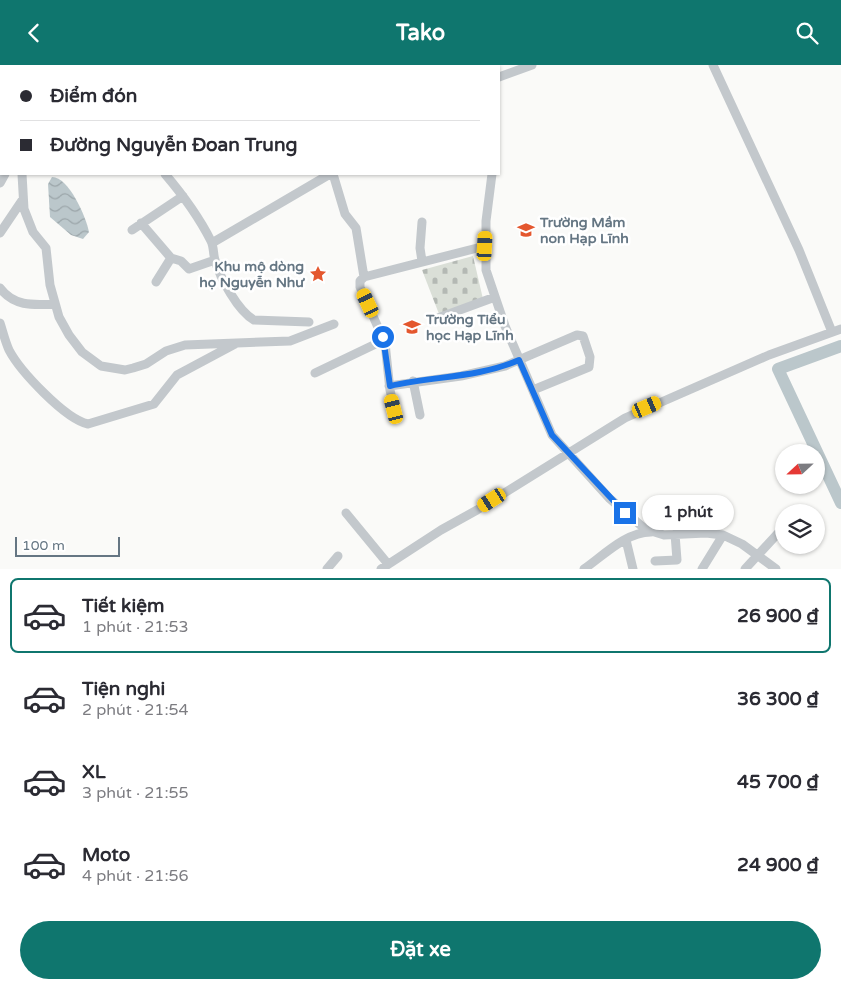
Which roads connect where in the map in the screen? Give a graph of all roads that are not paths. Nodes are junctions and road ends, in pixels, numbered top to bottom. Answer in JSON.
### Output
{"nodes":[{"id":1,"x":532,"y":65,"type":"edge"},
{"id":2,"x":713,"y":65,"type":"edge"},
{"id":3,"x":500,"y":77,"type":"edge"},
{"id":4,"x":22,"y":175,"type":"edge"},
{"id":5,"x":166,"y":175,"type":"edge"},
{"id":6,"x":329,"y":175,"type":"edge"},
{"id":7,"x":331,"y":175,"type":"edge"},
{"id":8,"x":492,"y":175,"type":"edge"},
{"id":9,"x":183,"y":196,"type":"junction"},
{"id":10,"x":23,"y":199,"type":"junction"},
{"id":11,"x":422,"y":222,"type":"dead end"},
{"id":12,"x":141,"y":223,"type":"junction"},
{"id":13,"x":132,"y":229,"type":"dead end"},
{"id":14,"x":0,"y":233,"type":"edge"},
{"id":15,"x":212,"y":243,"type":"junction"},
{"id":16,"x":485,"y":246,"type":"junction"},
{"id":17,"x":172,"y":258,"type":"junction"},
{"id":18,"x":215,"y":260,"type":"junction"},
{"id":19,"x":422,"y":261,"type":"junction"},
{"id":20,"x":364,"y":277,"type":"junction"},
{"id":21,"x":156,"y":281,"type":"dead end"},
{"id":22,"x":0,"y":288,"type":"edge"},
{"id":23,"x":495,"y":297,"type":"junction"},
{"id":24,"x":55,"y":304,"type":"junction"},
{"id":25,"x":438,"y":318,"type":"dead end"},
{"id":26,"x":309,"y":322,"type":"dead end"},
{"id":27,"x":0,"y":323,"type":"edge"},
{"id":28,"x":334,"y":325,"type":"dead end"},
{"id":29,"x":837,"y":331,"type":"edge"},
{"id":30,"x":384,"y":340,"type":"junction"},
{"id":31,"x":237,"y":343,"type":"junction"},
{"id":32,"x":519,"y":360,"type":"junction"},
{"id":33,"x":315,"y":373,"type":"dead end"},
{"id":34,"x":413,"y":381,"type":"junction"},
{"id":35,"x":390,"y":386,"type":"junction"},
{"id":36,"x":533,"y":390,"type":"junction"},
{"id":37,"x":394,"y":409,"type":"dead end"},
{"id":38,"x":420,"y":415,"type":"dead end"},
{"id":39,"x":567,"y":453,"type":"junction"},
{"id":40,"x":346,"y":513,"type":"dead end"},
{"id":41,"x":652,"y":532,"type":"junction"},
{"id":42,"x":675,"y":534,"type":"junction"},
{"id":43,"x":723,"y":535,"type":"junction"},
{"id":44,"x":775,"y":536,"type":"edge"},
{"id":45,"x":626,"y":540,"type":"junction"},
{"id":46,"x":756,"y":555,"type":"junction"},
{"id":47,"x":338,"y":556,"type":"dead end"},
{"id":48,"x":655,"y":561,"type":"dead end"},
{"id":49,"x":385,"y":567,"type":"edge"},
{"id":50,"x":327,"y":569,"type":"edge"},
{"id":51,"x":584,"y":569,"type":"edge"},
{"id":52,"x":633,"y":569,"type":"edge"},
{"id":53,"x":702,"y":569,"type":"edge"},
{"id":54,"x":745,"y":569,"type":"edge"},
{"id":55,"x":776,"y":569,"type":"edge"}],
"edges":[{"from":1,"to":3,"type":"street"},
{"from":2,"to":29,"type":"street"},
{"from":4,"to":10,"type":"street"},
{"from":5,"to":9,"type":"street"},
{"from":6,"to":15,"type":"street"},
{"from":7,"to":20,"type":"street"},
{"from":8,"to":16,"type":"street"},
{"from":9,"to":12,"type":"street"},
{"from":9,"to":15,"type":"street"},
{"from":10,"to":14,"type":"street"},
{"from":10,"to":24,"type":"street"},
{"from":11,"to":19,"type":"street"},
{"from":12,"to":13,"type":"street"},
{"from":12,"to":17,"type":"street"},
{"from":15,"to":18,"type":"street"},
{"from":16,"to":19,"type":"street"},
{"from":16,"to":23,"type":"street"},
{"from":17,"to":18,"type":"street"},
{"from":17,"to":21,"type":"street"},
{"from":18,"to":26,"type":"street"},
{"from":19,"to":20,"type":"street"},
{"from":20,"to":30,"type":"street"},
{"from":22,"to":24,"type":"street"},
{"from":23,"to":25,"type":"street"},
{"from":23,"to":32,"type":"street"},
{"from":24,"to":31,"type":"street"},
{"from":27,"to":31,"type":"street"},
{"from":28,"to":31,"type":"street"},
{"from":29,"to":39,"type":"street"},
{"from":30,"to":33,"type":"street"},
{"from":30,"to":35,"type":"street"},
{"from":32,"to":34,"type":"street"},
{"from":32,"to":36,"type":"street"},
{"from":32,"to":36,"type":"street"},
{"from":34,"to":35,"type":"street"},
{"from":34,"to":38,"type":"street"},
{"from":35,"to":37,"type":"street"},
{"from":36,"to":39,"type":"street"},
{"from":39,"to":41,"type":"street"},
{"from":39,"to":49,"type":"street"},
{"from":40,"to":49,"type":"street"},
{"from":41,"to":42,"type":"street"},
{"from":41,"to":45,"type":"street"},
{"from":42,"to":43,"type":"street"},
{"from":42,"to":48,"type":"street"},
{"from":43,"to":46,"type":"street"},
{"from":43,"to":53,"type":"street"},
{"from":44,"to":46,"type":"street"},
{"from":45,"to":51,"type":"street"},
{"from":45,"to":52,"type":"street"},
{"from":46,"to":54,"type":"street"},
{"from":46,"to":55,"type":"street"},
{"from":47,"to":50,"type":"street"}]}
